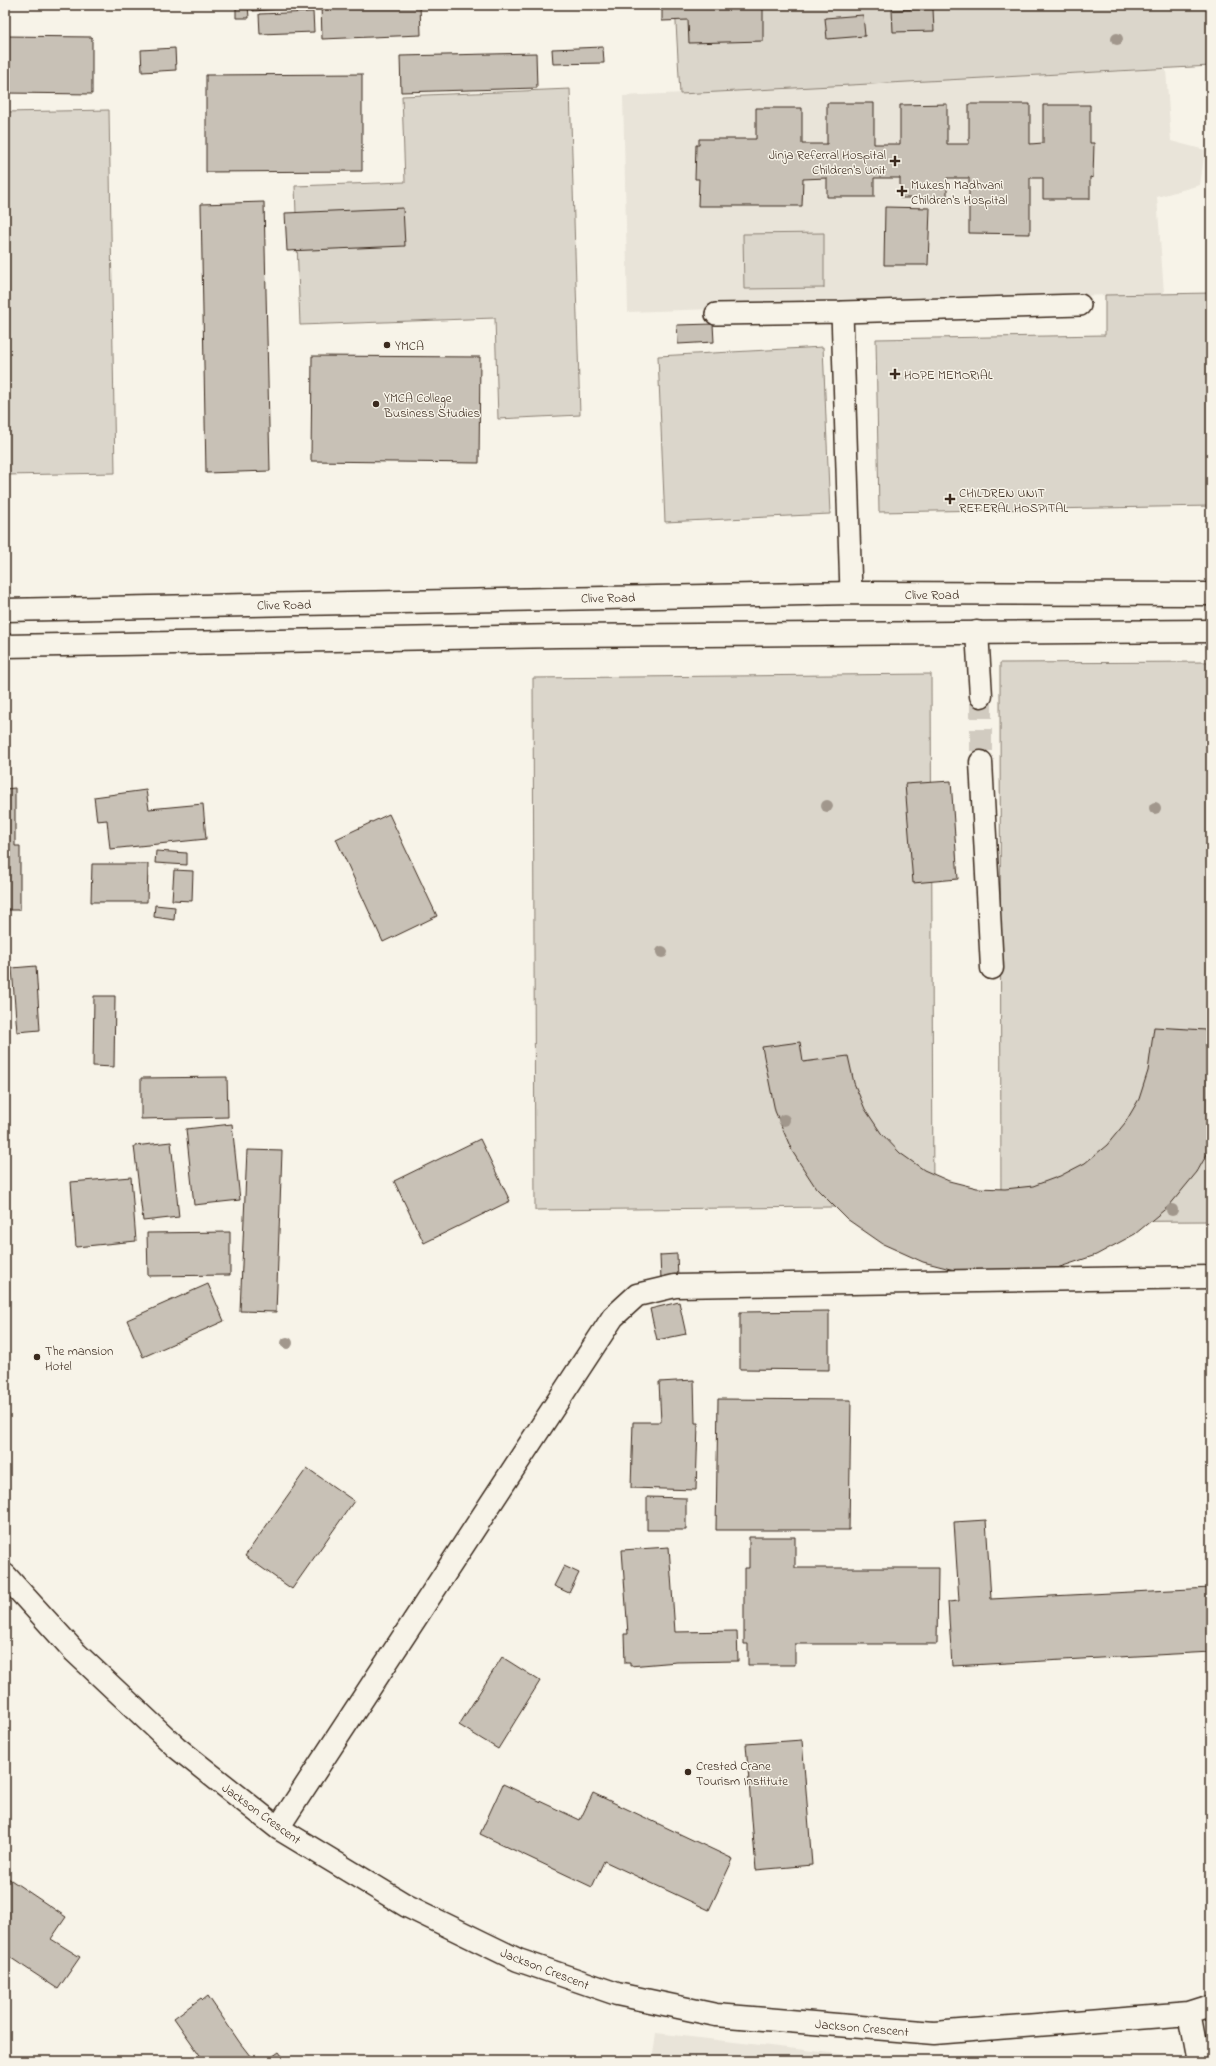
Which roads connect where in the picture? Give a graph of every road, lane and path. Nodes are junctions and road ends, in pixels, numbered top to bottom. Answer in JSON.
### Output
{"nodes":[{"id":1,"x":1080,"y":305,"type":"dead end"},
{"id":2,"x":842,"y":312,"type":"junction"},
{"id":3,"x":716,"y":314,"type":"dead end"},
{"id":4,"x":851,"y":593,"type":"junction"},
{"id":5,"x":1211,"y":594,"type":"edge"},
{"id":6,"x":5,"y":610,"type":"edge"},
{"id":7,"x":1211,"y":631,"type":"edge"},
{"id":8,"x":977,"y":632,"type":"junction"},
{"id":9,"x":5,"y":646,"type":"edge"},
{"id":10,"x":981,"y":696,"type":"tunnel mouth"},
{"id":11,"x":981,"y":762,"type":"tunnel mouth"},
{"id":12,"x":992,"y":968,"type":"dead end"},
{"id":13,"x":1211,"y":1277,"type":"edge"},
{"id":14,"x":5,"y":1576,"type":"edge"},
{"id":15,"x":278,"y":1828,"type":"junction"},
{"id":16,"x":1211,"y":2006,"type":"edge"},
{"id":17,"x":1189,"y":2013,"type":"junction"},
{"id":18,"x":1198,"y":2061,"type":"edge"}],
"edges":[{"from":1,"to":2,"type":"lane"},
{"from":2,"to":3,"type":"lane"},
{"from":2,"to":4,"type":"lane"},
{"from":4,"to":5,"type":"street","name":"Clive Road"},
{"from":4,"to":6,"type":"street","name":"Clive Road"},
{"from":7,"to":8,"type":"street"},
{"from":8,"to":9,"type":"street"},
{"from":8,"to":10,"type":"street"},
{"from":11,"to":12,"type":"street"},
{"from":13,"to":15,"type":"street"},
{"from":14,"to":15,"type":"street","name":"Jackson Crescent"},
{"from":15,"to":17,"type":"street","name":"Jackson Crescent"},
{"from":16,"to":17,"type":"street","name":"Jackson Crescent"},
{"from":17,"to":18,"type":"street"}]}
